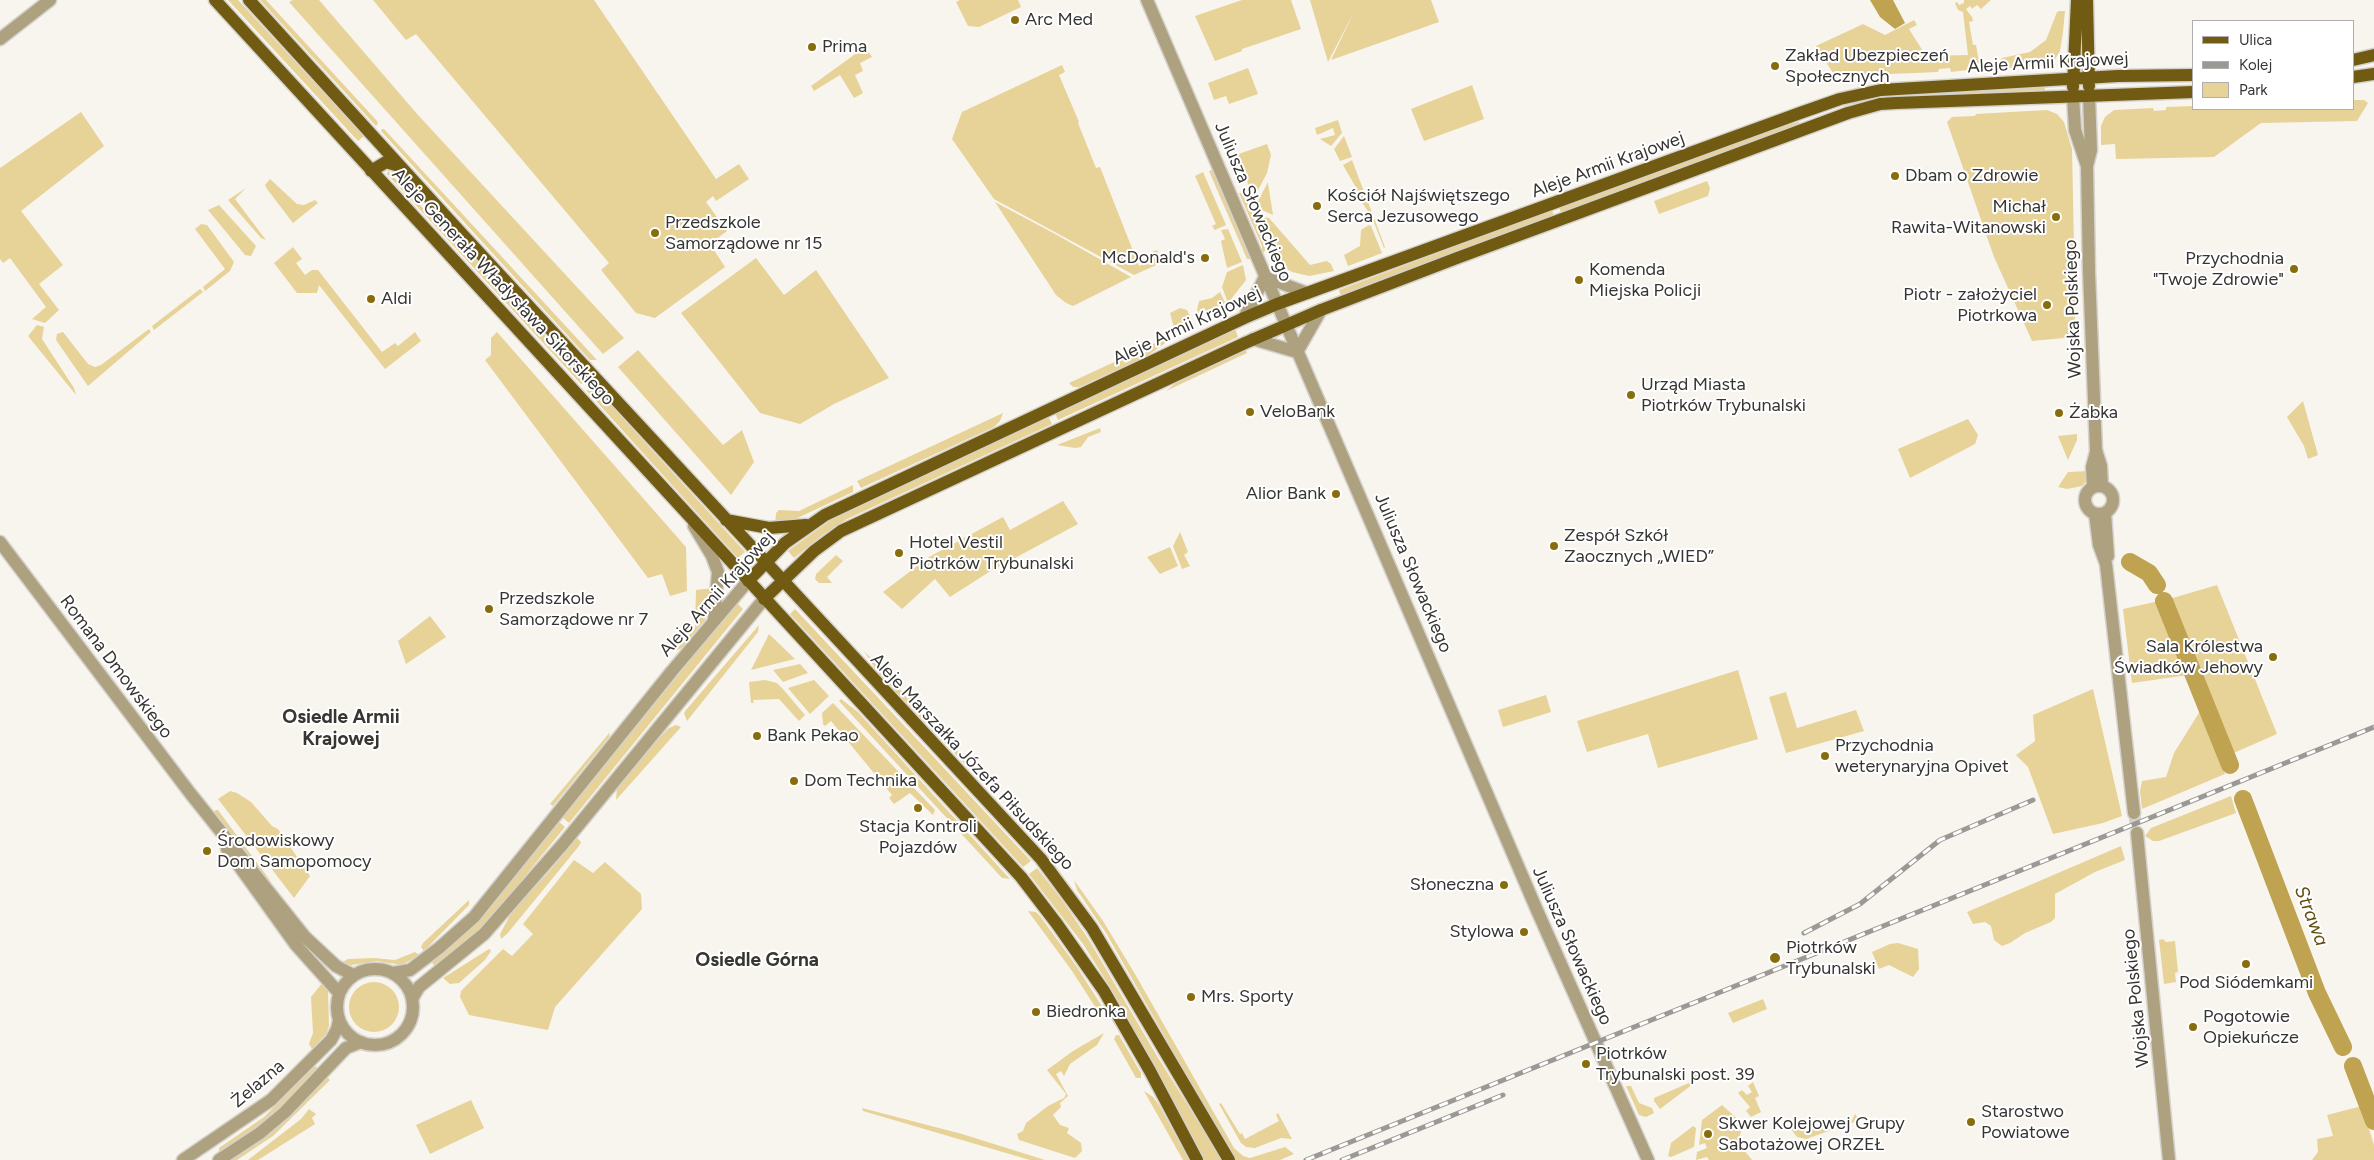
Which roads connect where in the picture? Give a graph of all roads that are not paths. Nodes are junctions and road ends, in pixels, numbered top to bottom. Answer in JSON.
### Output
{"nodes":[{"id":1,"x":50,"y":0,"type":"edge"},
{"id":2,"x":215,"y":0,"type":"edge"},
{"id":3,"x":249,"y":0,"type":"edge"},
{"id":4,"x":1147,"y":0,"type":"edge"},
{"id":5,"x":2077,"y":0,"type":"edge"},
{"id":6,"x":2087,"y":0,"type":"edge"},
{"id":7,"x":0,"y":38,"type":"edge"},
{"id":8,"x":2374,"y":55,"type":"edge"},
{"id":9,"x":2354,"y":60,"type":"edge"},
{"id":10,"x":2374,"y":74,"type":"edge"},
{"id":11,"x":2192,"y":75,"type":"edge"},
{"id":12,"x":2354,"y":77,"type":"edge"},
{"id":13,"x":2088,"y":78,"type":"junction"},
{"id":14,"x":2073,"y":79,"type":"junction"},
{"id":15,"x":2192,"y":92,"type":"edge"},
{"id":16,"x":2073,"y":96,"type":"junction"},
{"id":17,"x":2089,"y":96,"type":"junction"},
{"id":18,"x":2087,"y":166,"type":"junction"},
{"id":19,"x":401,"y":168,"type":"junction"},
{"id":20,"x":371,"y":171,"type":"junction"},
{"id":21,"x":1265,"y":277,"type":"junction"},
{"id":22,"x":1308,"y":293,"type":"junction"},
{"id":23,"x":1277,"y":304,"type":"junction"},
{"id":24,"x":1321,"y":310,"type":"junction"},
{"id":25,"x":1244,"y":318,"type":"junction"},
{"id":26,"x":1286,"y":325,"type":"junction"},
{"id":27,"x":1253,"y":339,"type":"junction"},
{"id":28,"x":1297,"y":352,"type":"junction"},
{"id":29,"x":2098,"y":487,"type":"junction"},
{"id":30,"x":2100,"y":514,"type":"junction"},
{"id":31,"x":726,"y":520,"type":"junction"},
{"id":32,"x":692,"y":522,"type":"junction"},
{"id":33,"x":811,"y":523,"type":"junction"},
{"id":34,"x":0,"y":542,"type":"edge"},
{"id":35,"x":765,"y":562,"type":"junction"},
{"id":36,"x":782,"y":580,"type":"junction"},
{"id":37,"x":748,"y":581,"type":"junction"},
{"id":38,"x":764,"y":599,"type":"junction"},
{"id":39,"x":714,"y":619,"type":"junction"},
{"id":40,"x":2134,"y":813,"type":"tunnel mouth"},
{"id":41,"x":2137,"y":833,"type":"tunnel mouth"},
{"id":42,"x":301,"y":941,"type":"junction"},
{"id":43,"x":393,"y":973,"type":"junction"},
{"id":44,"x":353,"y":975,"type":"junction"},
{"id":45,"x":339,"y":993,"type":"junction"},
{"id":46,"x":412,"y":999,"type":"junction"},
{"id":47,"x":339,"y":1020,"type":"junction"},
{"id":48,"x":361,"y":1042,"type":"junction"},
{"id":49,"x":183,"y":1160,"type":"edge"},
{"id":50,"x":219,"y":1160,"type":"edge"},
{"id":51,"x":1197,"y":1160,"type":"edge"},
{"id":52,"x":1228,"y":1160,"type":"edge"},
{"id":53,"x":1648,"y":1160,"type":"edge"},
{"id":54,"x":2169,"y":1160,"type":"edge"}],
"edges":[{"from":1,"to":7,"type":"street"},
{"from":2,"to":20,"type":"main road","name":"Aleje Generała Władysława Sikorskiego"},
{"from":3,"to":19,"type":"main road","name":"Aleje Generała Władysława Sikorskiego"},
{"from":4,"to":21,"type":"street","name":"Juliusza Słowackiego"},
{"from":5,"to":14,"type":"main road","name":"Wojska Polskiego"},
{"from":6,"to":13,"type":"main road","name":"Wojska Polskiego"},
{"from":8,"to":9,"type":"main road"},
{"from":10,"to":12,"type":"main road"},
{"from":11,"to":13,"type":"main road","name":"Aleje Armii Krajowej"},
{"from":13,"to":14,"type":"main road","name":"Aleje Armii Krajowej"},
{"from":13,"to":17,"type":"main road","name":"Wojska Polskiego"},
{"from":14,"to":16,"type":"main road","name":"Wojska Polskiego"},
{"from":14,"to":22,"type":"main road","name":"Aleje Armii Krajowej"},
{"from":15,"to":17,"type":"main road","name":"Aleje Armii Krajowej"},
{"from":16,"to":17,"type":"main road","name":"Aleje Armii Krajowej"},
{"from":16,"to":18,"type":"street","name":"Wojska Polskiego"},
{"from":16,"to":24,"type":"main road","name":"Aleje Armii Krajowej"},
{"from":17,"to":18,"type":"street","name":"Wojska Polskiego"},
{"from":18,"to":29,"type":"street","name":"Wojska Polskiego"},
{"from":19,"to":20,"type":"main road"},
{"from":19,"to":31,"type":"main road","name":"Aleje Generała Władysława Sikorskiego"},
{"from":20,"to":32,"type":"main road","name":"Aleje Generała Władysława Sikorskiego"},
{"from":21,"to":22,"type":"street"},
{"from":21,"to":23,"type":"street","name":"Juliusza Słowackiego"},
{"from":21,"to":25,"type":"street"},
{"from":22,"to":23,"type":"main road","name":"Aleje Armii Krajowej"},
{"from":23,"to":25,"type":"main road","name":"Aleje Armii Krajowej"},
{"from":23,"to":26,"type":"street","name":"Juliusza Słowackiego"},
{"from":24,"to":26,"type":"main road","name":"Aleje Armii Krajowej"},
{"from":24,"to":28,"type":"street"},
{"from":25,"to":33,"type":"main road","name":"Aleje Armii Krajowej"},
{"from":26,"to":27,"type":"main road","name":"Aleje Armii Krajowej"},
{"from":26,"to":28,"type":"street","name":"Juliusza Słowackiego"},
{"from":27,"to":28,"type":"street"},
{"from":27,"to":36,"type":"main road","name":"Aleje Armii Krajowej"},
{"from":28,"to":53,"type":"street","name":"Juliusza Słowackiego"},
{"from":29,"to":30,"type":"street"},
{"from":29,"to":30,"type":"street"},
{"from":30,"to":40,"type":"street"},
{"from":31,"to":33,"type":"main road"},
{"from":31,"to":35,"type":"main road","name":"Aleje Generała Władysława Sikorskiego"},
{"from":32,"to":37,"type":"main road","name":"Aleje Generała Władysława Sikorskiego"},
{"from":32,"to":39,"type":"street"},
{"from":33,"to":35,"type":"main road","name":"Aleje Armii Krajowej"},
{"from":34,"to":42,"type":"street","name":"Romana Dmowskiego"},
{"from":35,"to":36,"type":"main road","name":"Aleje Generała Władysława Sikorskiego"},
{"from":35,"to":37,"type":"main road","name":"Aleje Armii Krajowej"},
{"from":36,"to":38,"type":"main road","name":"Aleje Armii Krajowej"},
{"from":36,"to":52,"type":"main road","name":"Aleje Marszałka Józefa Piłsudskiego"},
{"from":37,"to":38,"type":"main road","name":"Aleje Generała Władysława Sikorskiego"},
{"from":37,"to":39,"type":"street","name":"Aleje Armii Krajowej"},
{"from":38,"to":46,"type":"street","name":"Aleje Armii Krajowej"},
{"from":38,"to":51,"type":"main road"},
{"from":39,"to":43,"type":"street","name":"Aleje Armii Krajowej"},
{"from":41,"to":54,"type":"street","name":"Wojska Polskiego"},
{"from":42,"to":44,"type":"street","name":"Romana Dmowskiego"},
{"from":42,"to":45,"type":"street","name":"Romana Dmowskiego"},
{"from":43,"to":44,"type":"street"},
{"from":43,"to":46,"type":"street"},
{"from":44,"to":45,"type":"street"},
{"from":45,"to":47,"type":"street"},
{"from":46,"to":48,"type":"street"},
{"from":47,"to":48,"type":"street"},
{"from":47,"to":49,"type":"street","name":"Żelazna"},
{"from":48,"to":50,"type":"street","name":"Żelazna"}]}
